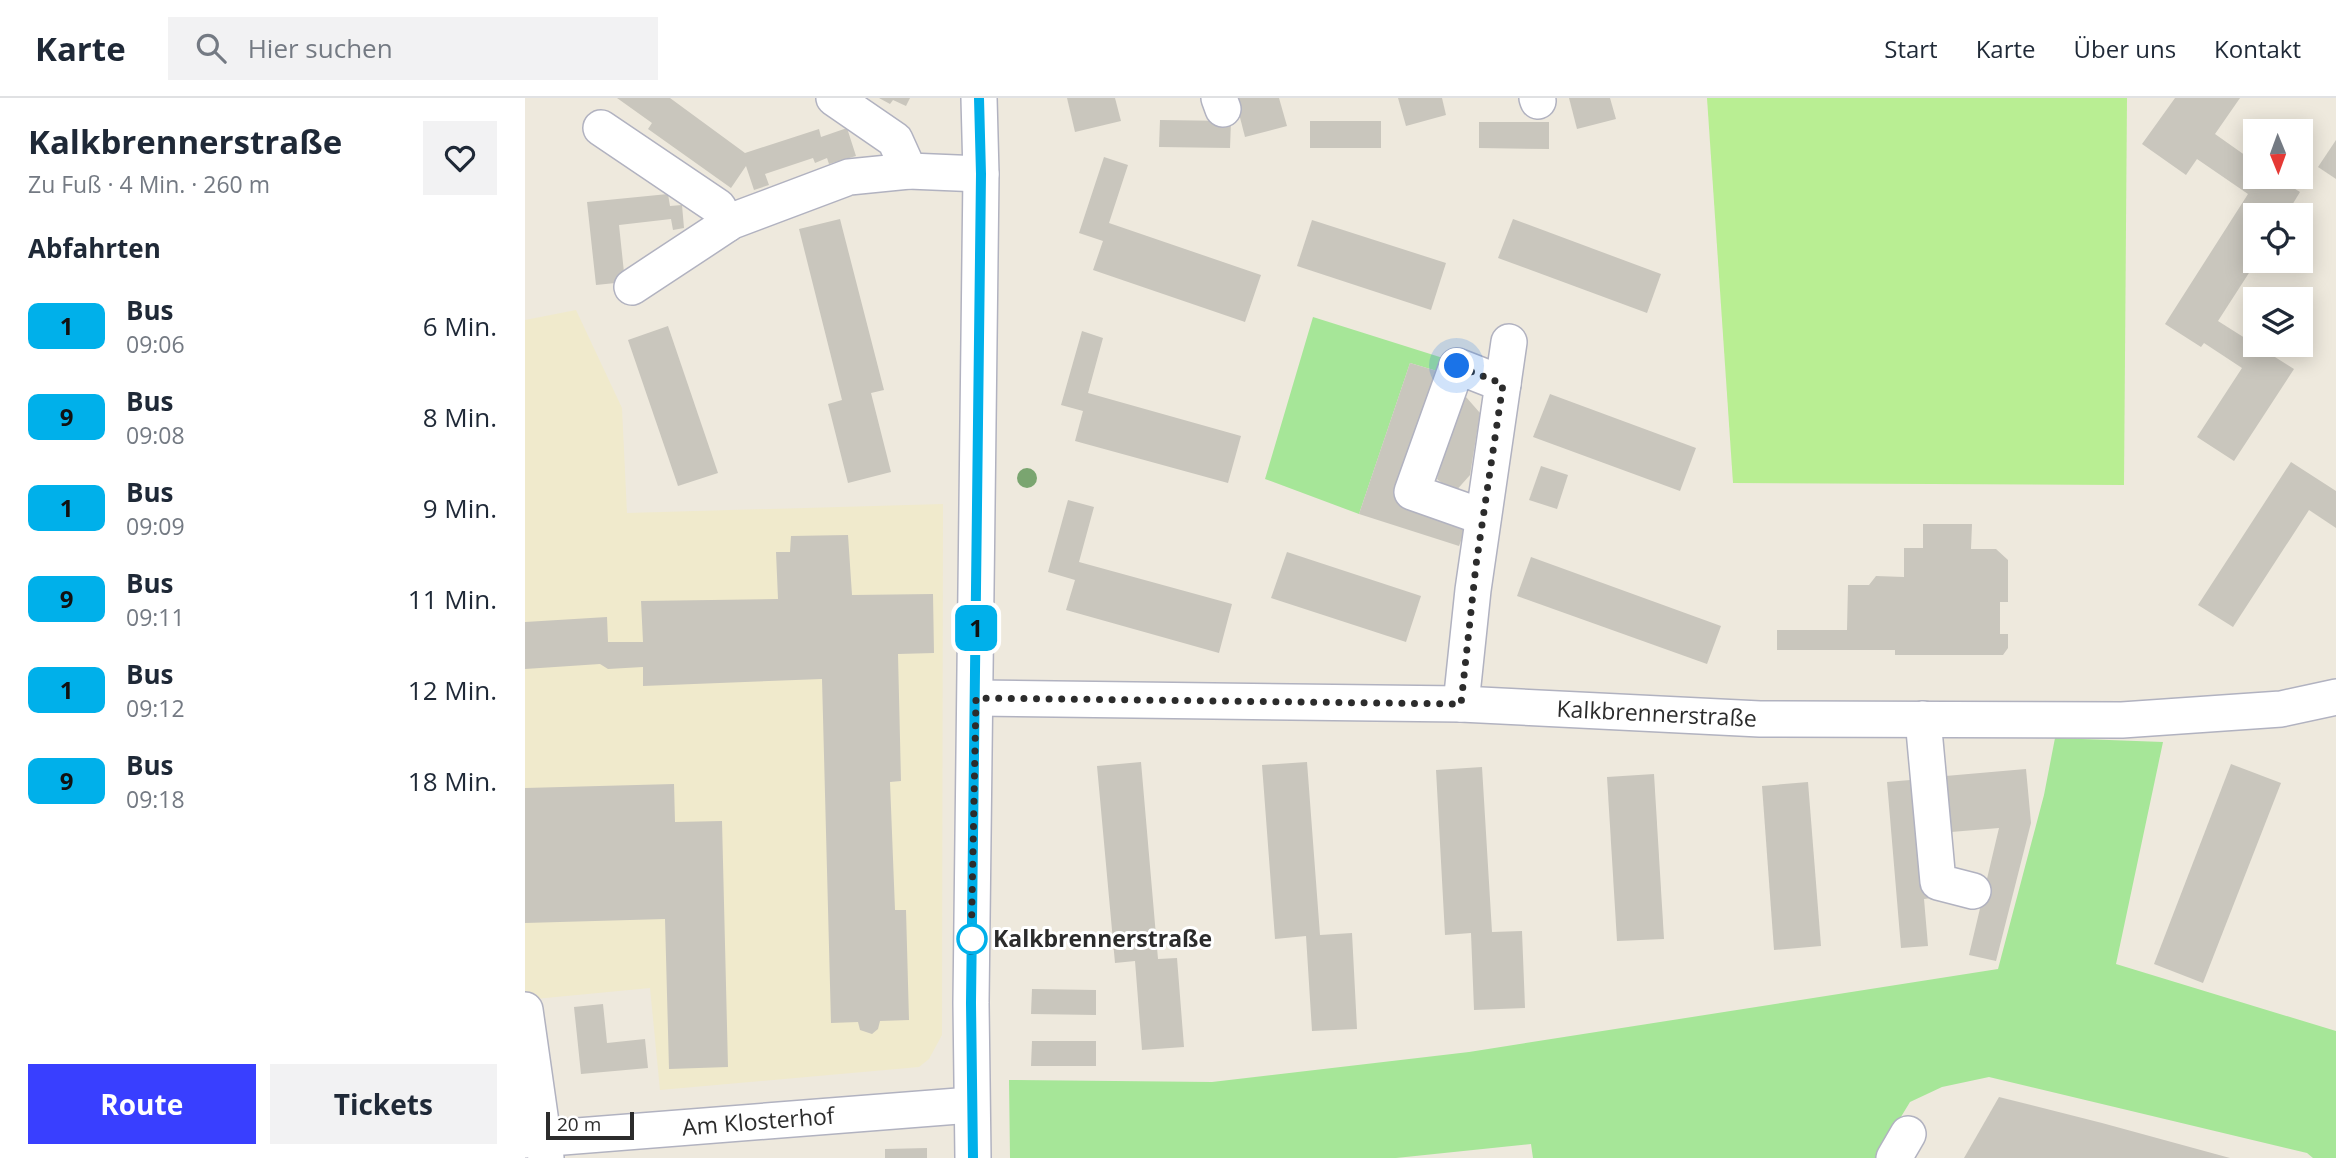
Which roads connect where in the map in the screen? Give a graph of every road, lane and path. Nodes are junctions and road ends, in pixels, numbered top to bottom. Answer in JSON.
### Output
{"nodes":[{"id":1,"x":834,"y":98,"type":"edge"},
{"id":2,"x":979,"y":98,"type":"edge"},
{"id":3,"x":601,"y":128,"type":"dead end"},
{"id":4,"x":909,"y":171,"type":"junction"},
{"id":5,"x":981,"y":174,"type":"junction"},
{"id":6,"x":727,"y":224,"type":"junction"},
{"id":7,"x":632,"y":287,"type":"dead end"},
{"id":8,"x":1509,"y":342,"type":"dead end"},
{"id":9,"x":1503,"y":384,"type":"junction"},
{"id":10,"x":1483,"y":517,"type":"junction"},
{"id":11,"x":2336,"y":697,"type":"edge"},
{"id":12,"x":976,"y":698,"type":"junction"},
{"id":13,"x":1461,"y":704,"type":"junction"},
{"id":14,"x":1923,"y":719,"type":"junction"},
{"id":15,"x":1973,"y":891,"type":"dead end"},
{"id":16,"x":525,"y":1010,"type":"edge"},
{"id":17,"x":971,"y":1105,"type":"junction"},
{"id":18,"x":539,"y":1145,"type":"edge"},
{"id":19,"x":973,"y":1158,"type":"edge"}],
"edges":[{"from":1,"to":4,"type":"street"},
{"from":2,"to":5,"type":"street"},
{"from":3,"to":6,"type":"street"},
{"from":4,"to":5,"type":"street"},
{"from":4,"to":6,"type":"street"},
{"from":5,"to":12,"type":"street"},
{"from":6,"to":7,"type":"street"},
{"from":8,"to":9,"type":"street"},
{"from":9,"to":10,"type":"street"},
{"from":9,"to":10,"type":"street"},
{"from":10,"to":13,"type":"street"},
{"from":11,"to":14,"type":"street","name":"Kalkbrennerstraße"},
{"from":12,"to":13,"type":"street","name":"Kalkbrennerstraße"},
{"from":12,"to":17,"type":"street"},
{"from":13,"to":14,"type":"street","name":"Kalkbrennerstraße"},
{"from":14,"to":15,"type":"street"},
{"from":16,"to":18,"type":"street","name":"Am Klosterhof"},
{"from":17,"to":18,"type":"street","name":"Am Klosterhof"},
{"from":17,"to":19,"type":"street"}]}
